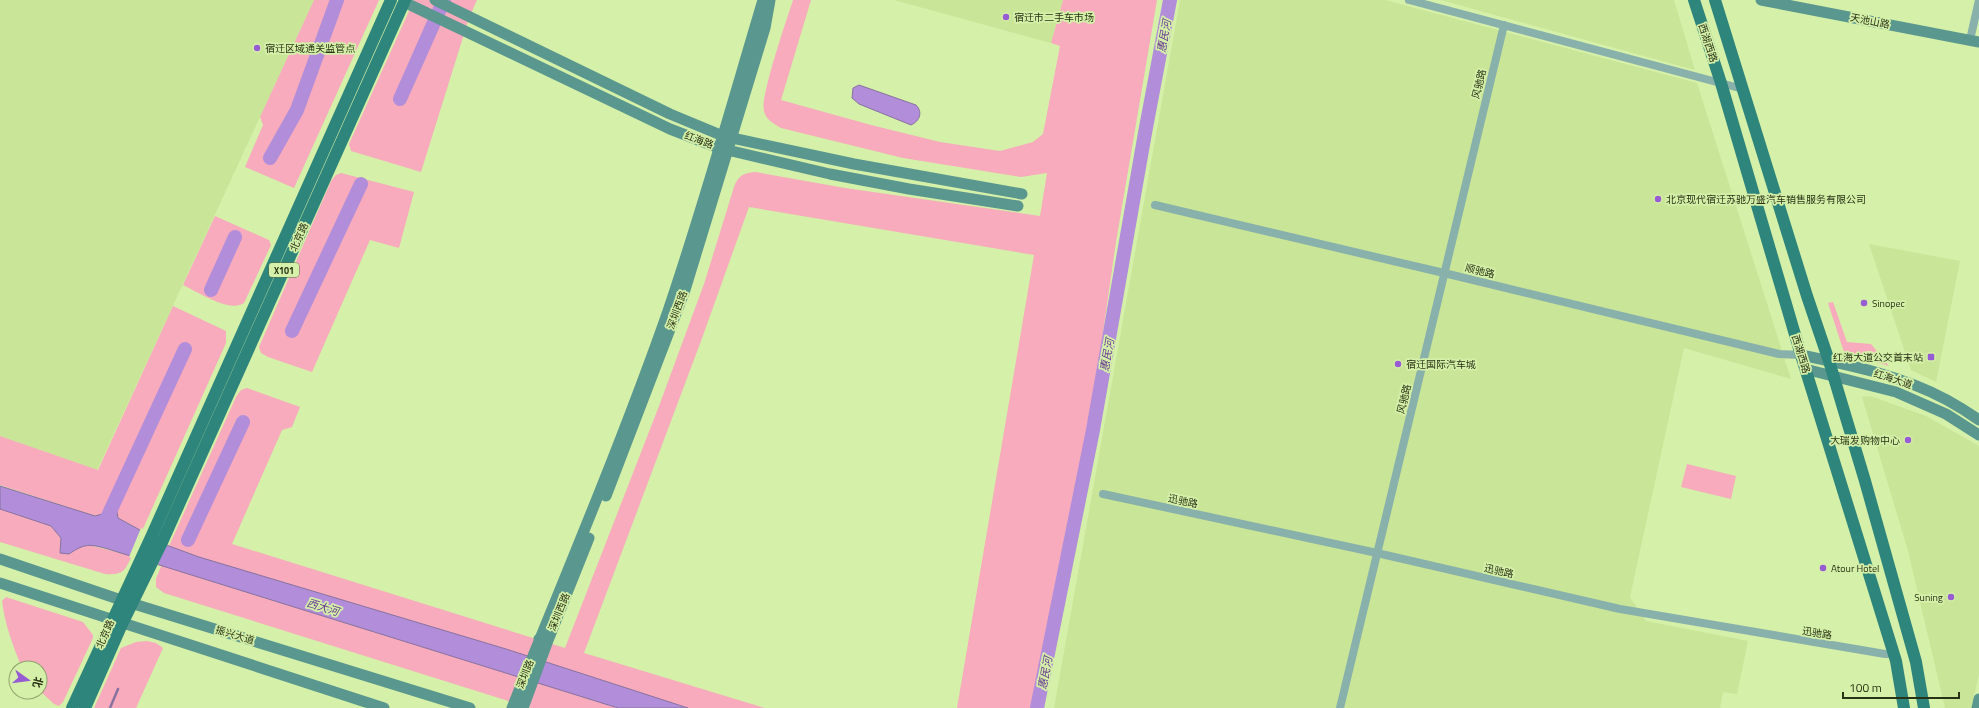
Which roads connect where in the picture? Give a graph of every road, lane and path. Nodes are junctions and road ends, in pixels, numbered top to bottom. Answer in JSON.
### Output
{"nodes":[{"id":1,"x":391,"y":0,"type":"edge"},
{"id":2,"x":435,"y":0,"type":"edge"},
{"id":3,"x":763,"y":0,"type":"edge"},
{"id":4,"x":770,"y":0,"type":"edge"},
{"id":5,"x":1408,"y":0,"type":"edge"},
{"id":6,"x":1694,"y":0,"type":"edge"},
{"id":7,"x":1715,"y":0,"type":"edge"},
{"id":8,"x":1761,"y":0,"type":"edge"},
{"id":9,"x":1801,"y":0,"type":"edge"},
{"id":10,"x":1979,"y":0,"type":"edge"},
{"id":11,"x":404,"y":1,"type":"edge"},
{"id":12,"x":1504,"y":25,"type":"junction"},
{"id":13,"x":1975,"y":38,"type":"edge"},
{"id":14,"x":1721,"y":83,"type":"junction"},
{"id":15,"x":1743,"y":89,"type":"junction"},
{"id":16,"x":727,"y":137,"type":"junction"},
{"id":17,"x":723,"y":149,"type":"junction"},
{"id":18,"x":1022,"y":194,"type":"dead end"},
{"id":19,"x":1155,"y":205,"type":"dead end"},
{"id":20,"x":1018,"y":206,"type":"dead end"},
{"id":21,"x":1444,"y":273,"type":"junction"},
{"id":22,"x":1801,"y":355,"type":"junction"},
{"id":23,"x":1829,"y":361,"type":"junction"},
{"id":24,"x":1805,"y":369,"type":"junction"},
{"id":25,"x":1833,"y":375,"type":"junction"},
{"id":26,"x":1979,"y":420,"type":"edge"},
{"id":27,"x":1979,"y":435,"type":"edge"},
{"id":28,"x":1103,"y":494,"type":"dead end"},
{"id":29,"x":157,"y":537,"type":"junction"},
{"id":30,"x":1377,"y":553,"type":"junction"},
{"id":31,"x":0,"y":559,"type":"edge"},
{"id":32,"x":0,"y":584,"type":"edge"},
{"id":33,"x":127,"y":601,"type":"junction"},
{"id":34,"x":117,"y":622,"type":"junction"},
{"id":35,"x":542,"y":643,"type":"joint"},
{"id":36,"x":1894,"y":654,"type":"junction"},
{"id":37,"x":1979,"y":699,"type":"edge"},
{"id":38,"x":519,"y":704,"type":"edge"},
{"id":39,"x":72,"y":708,"type":"edge"},
{"id":40,"x":85,"y":708,"type":"edge"},
{"id":41,"x":384,"y":708,"type":"edge"},
{"id":42,"x":470,"y":708,"type":"edge"},
{"id":43,"x":1340,"y":708,"type":"edge"},
{"id":44,"x":1904,"y":708,"type":"edge"},
{"id":45,"x":1924,"y":708,"type":"edge"},
{"id":46,"x":1977,"y":708,"type":"edge"}],
"edges":[{"from":1,"to":29,"type":"main road","name":"北京路","number":"X101"},
{"from":2,"to":16,"type":"street","name":"红海路"},
{"from":3,"to":16,"type":"street","name":"深圳西路"},
{"from":4,"to":16,"type":"street","name":"深圳西路"},
{"from":5,"to":12,"type":"street"},
{"from":6,"to":14,"type":"main road","name":"西湖西路"},
{"from":7,"to":15,"type":"main road","name":"西湖西路"},
{"from":8,"to":13,"type":"street","name":"天池山路"},
{"from":9,"to":13,"type":"street","name":"天池山路"},
{"from":10,"to":13,"type":"street"},
{"from":11,"to":17,"type":"street","name":"红海路"},
{"from":11,"to":29,"type":"main road","name":"北京路","number":"X101"},
{"from":12,"to":14,"type":"street"},
{"from":12,"to":21,"type":"street","name":"风驰路"},
{"from":14,"to":15,"type":"street"},
{"from":14,"to":22,"type":"main road","name":"西湖西路"},
{"from":15,"to":23,"type":"main road","name":"西湖西路"},
{"from":16,"to":17,"type":"street","name":"深圳西路"},
{"from":16,"to":18,"type":"street","name":"红海路"},
{"from":17,"to":20,"type":"street","name":"红海路"},
{"from":17,"to":35,"type":"street","name":"深圳西路"},
{"from":19,"to":21,"type":"street","name":"顺驰路"},
{"from":21,"to":22,"type":"street","name":"顺驰路"},
{"from":21,"to":30,"type":"street","name":"风驰路"},
{"from":22,"to":23,"type":"street","name":"红海大道"},
{"from":22,"to":24,"type":"main road","name":"西湖西路"},
{"from":23,"to":25,"type":"main road","name":"西湖西路"},
{"from":23,"to":26,"type":"street","name":"红海大道"},
{"from":24,"to":25,"type":"street","name":"红海大道"},
{"from":24,"to":36,"type":"main road","name":"西湖西路"},
{"from":25,"to":27,"type":"street","name":"红海大道"},
{"from":25,"to":45,"type":"main road","name":"西湖西路"},
{"from":28,"to":30,"type":"street","name":"迅驰路"},
{"from":29,"to":33,"type":"main road","name":"北京路"},
{"from":30,"to":36,"type":"street","name":"迅驰路"},
{"from":30,"to":43,"type":"street","name":"风驰路"},
{"from":31,"to":33,"type":"street","name":"振兴大道"},
{"from":32,"to":34,"type":"street"},
{"from":33,"to":34,"type":"main road","name":"北京路"},
{"from":33,"to":42,"type":"street","name":"振兴大道"},
{"from":34,"to":39,"type":"main road","name":"北京路"},
{"from":34,"to":40,"type":"main road","name":"北京路"},
{"from":34,"to":41,"type":"street"},
{"from":35,"to":38,"type":"street","name":"深圳路"},
{"from":36,"to":44,"type":"main road","name":"西湖西路"},
{"from":37,"to":46,"type":"street"}]}
